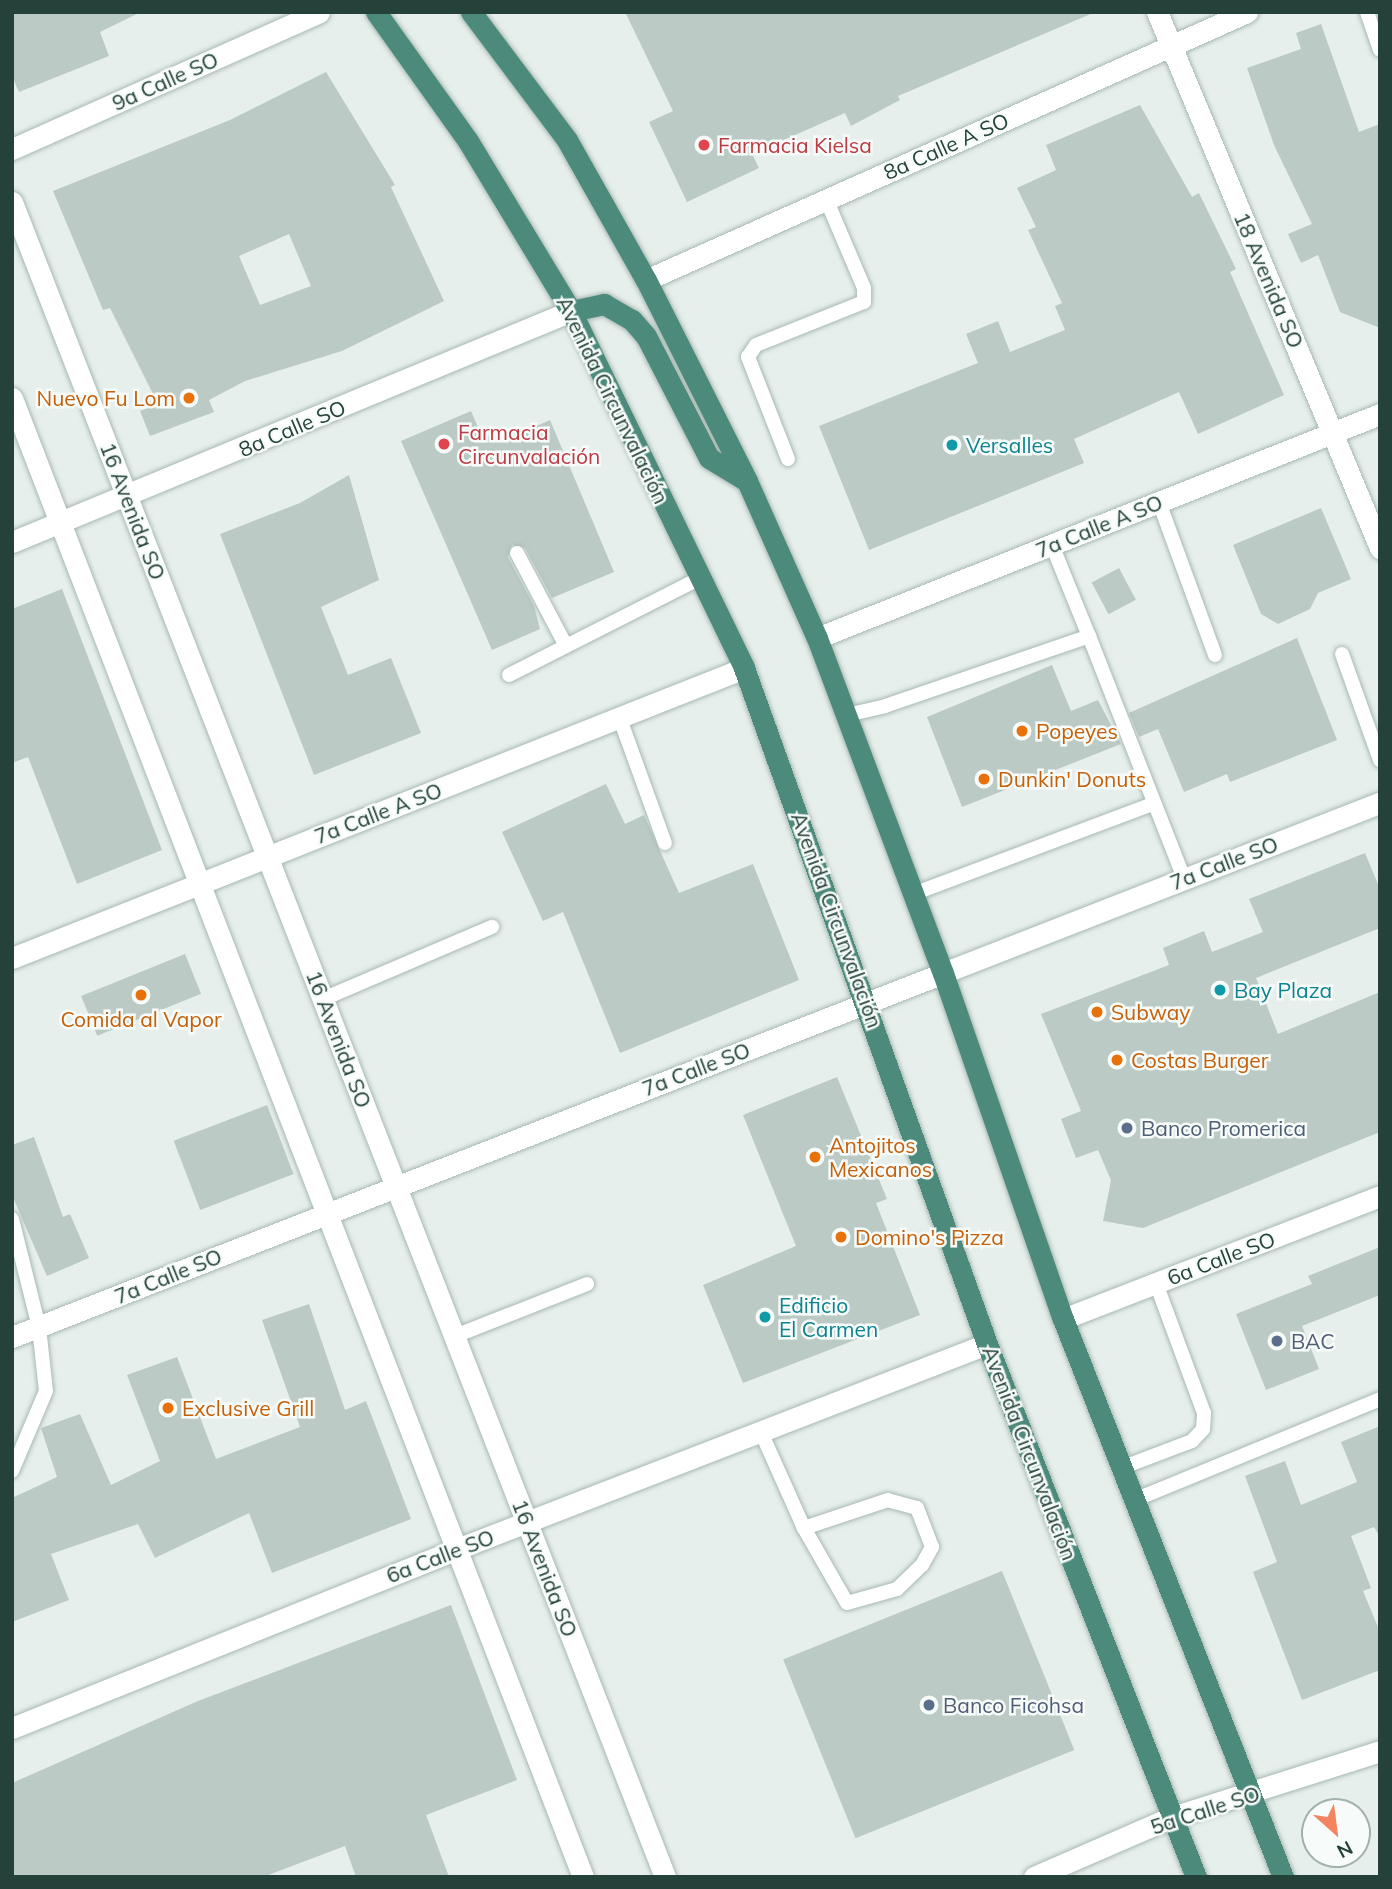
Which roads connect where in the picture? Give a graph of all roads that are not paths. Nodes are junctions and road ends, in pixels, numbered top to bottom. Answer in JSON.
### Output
{"nodes":[{"id":1,"x":318,"y":12,"type":"edge"},
{"id":2,"x":376,"y":12,"type":"edge"},
{"id":3,"x":471,"y":12,"type":"edge"},
{"id":4,"x":1157,"y":12,"type":"edge"},
{"id":5,"x":1247,"y":12,"type":"edge"},
{"id":6,"x":1367,"y":12,"type":"edge"},
{"id":7,"x":1168,"y":46,"type":"junction"},
{"id":8,"x":1380,"y":50,"type":"edge"},
{"id":9,"x":12,"y":149,"type":"edge"},
{"id":10,"x":826,"y":199,"type":"junction"},
{"id":11,"x":12,"y":202,"type":"edge"},
{"id":12,"x":646,"y":280,"type":"junction"},
{"id":13,"x":571,"y":312,"type":"junction"},
{"id":14,"x":12,"y":398,"type":"edge"},
{"id":15,"x":1380,"y":414,"type":"edge"},
{"id":16,"x":1335,"y":431,"type":"junction"},
{"id":17,"x":788,"y":459,"type":"dead end"},
{"id":18,"x":747,"y":481,"type":"junction"},
{"id":19,"x":128,"y":497,"type":"junction"},
{"id":20,"x":1159,"y":502,"type":"junction"},
{"id":21,"x":60,"y":521,"type":"junction"},
{"id":22,"x":12,"y":542,"type":"edge"},
{"id":23,"x":1052,"y":544,"type":"junction"},
{"id":24,"x":1380,"y":548,"type":"edge"},
{"id":25,"x":517,"y":553,"type":"dead end"},
{"id":26,"x":700,"y":578,"type":"junction"},
{"id":27,"x":1089,"y":636,"type":"junction"},
{"id":28,"x":817,"y":638,"type":"junction"},
{"id":29,"x":566,"y":646,"type":"junction"},
{"id":30,"x":1342,"y":654,"type":"dead end"},
{"id":31,"x":1215,"y":655,"type":"dead end"},
{"id":32,"x":744,"y":668,"type":"junction"},
{"id":33,"x":509,"y":675,"type":"dead end"},
{"id":34,"x":847,"y":715,"type":"junction"},
{"id":35,"x":620,"y":719,"type":"junction"},
{"id":36,"x":1380,"y":760,"type":"edge"},
{"id":37,"x":1380,"y":803,"type":"edge"},
{"id":38,"x":1153,"y":804,"type":"junction"},
{"id":39,"x":665,"y":843,"type":"dead end"},
{"id":40,"x":267,"y":856,"type":"junction"},
{"id":41,"x":1184,"y":878,"type":"junction"},
{"id":42,"x":200,"y":883,"type":"junction"},
{"id":43,"x":913,"y":894,"type":"junction"},
{"id":44,"x":492,"y":927,"type":"dead end"},
{"id":45,"x":12,"y":958,"type":"edge"},
{"id":46,"x":943,"y":973,"type":"junction"},
{"id":47,"x":323,"y":999,"type":"junction"},
{"id":48,"x":867,"y":1001,"type":"junction"},
{"id":49,"x":396,"y":1186,"type":"junction"},
{"id":50,"x":1380,"y":1196,"type":"edge"},
{"id":51,"x":327,"y":1213,"type":"junction"},
{"id":52,"x":12,"y":1219,"type":"edge"},
{"id":53,"x":1156,"y":1283,"type":"junction"},
{"id":54,"x":587,"y":1284,"type":"dead end"},
{"id":55,"x":1062,"y":1319,"type":"junction"},
{"id":56,"x":39,"y":1327,"type":"junction"},
{"id":57,"x":454,"y":1336,"type":"junction"},
{"id":58,"x":12,"y":1337,"type":"edge"},
{"id":59,"x":987,"y":1345,"type":"junction"},
{"id":60,"x":1380,"y":1399,"type":"edge"},
{"id":61,"x":761,"y":1432,"type":"junction"},
{"id":62,"x":1121,"y":1468,"type":"junction"},
{"id":63,"x":12,"y":1471,"type":"edge"},
{"id":64,"x":1133,"y":1500,"type":"junction"},
{"id":65,"x":527,"y":1522,"type":"junction"},
{"id":66,"x":804,"y":1528,"type":"junction"},
{"id":67,"x":457,"y":1549,"type":"junction"},
{"id":68,"x":12,"y":1728,"type":"edge"},
{"id":69,"x":1380,"y":1751,"type":"edge"},
{"id":70,"x":1249,"y":1796,"type":"junction"},
{"id":71,"x":1172,"y":1817,"type":"junction"},
{"id":72,"x":583,"y":1877,"type":"edge"},
{"id":73,"x":666,"y":1877,"type":"edge"},
{"id":74,"x":1034,"y":1877,"type":"edge"},
{"id":75,"x":1196,"y":1877,"type":"edge"},
{"id":76,"x":1283,"y":1877,"type":"edge"}],
"edges":[{"from":1,"to":9,"type":"street","name":"9a Calle SO"},
{"from":2,"to":13,"type":"highway","name":"Avenida Circunvalación"},
{"from":3,"to":12,"type":"highway"},
{"from":4,"to":7,"type":"street","name":"18 Avenida SO"},
{"from":5,"to":7,"type":"street","name":"8a Calle A SO"},
{"from":6,"to":8,"type":"lane"},
{"from":7,"to":10,"type":"street","name":"8a Calle A SO"},
{"from":7,"to":16,"type":"street","name":"18 Avenida SO"},
{"from":10,"to":12,"type":"street","name":"8a Calle A SO"},
{"from":10,"to":17,"type":"lane"},
{"from":11,"to":19,"type":"street","name":"16 Avenida SO"},
{"from":12,"to":18,"type":"highway"},
{"from":13,"to":18,"type":"highway"},
{"from":13,"to":19,"type":"street","name":"8a Calle SO"},
{"from":13,"to":26,"type":"highway","name":"Avenida Circunvalación"},
{"from":14,"to":21,"type":"street"},
{"from":15,"to":16,"type":"street","name":"7a Calle A SO"},
{"from":16,"to":20,"type":"street","name":"7a Calle A SO"},
{"from":16,"to":24,"type":"street","name":"18 Avenida SO"},
{"from":18,"to":28,"type":"highway"},
{"from":19,"to":21,"type":"street","name":"8a Calle SO"},
{"from":19,"to":40,"type":"street","name":"16 Avenida SO"},
{"from":20,"to":23,"type":"street","name":"7a Calle A SO"},
{"from":20,"to":31,"type":"lane"},
{"from":21,"to":22,"type":"street","name":"8a Calle SO"},
{"from":21,"to":42,"type":"street"},
{"from":23,"to":27,"type":"lane"},
{"from":23,"to":28,"type":"street","name":"7a Calle A SO"},
{"from":25,"to":29,"type":"lane"},
{"from":26,"to":29,"type":"lane"},
{"from":26,"to":32,"type":"highway","name":"Avenida Circunvalación"},
{"from":27,"to":34,"type":"lane"},
{"from":27,"to":38,"type":"lane"},
{"from":28,"to":34,"type":"highway"},
{"from":29,"to":33,"type":"lane"},
{"from":30,"to":36,"type":"lane"},
{"from":32,"to":35,"type":"street","name":"7a Calle A SO"},
{"from":32,"to":48,"type":"highway","name":"Avenida Circunvalación"},
{"from":34,"to":43,"type":"highway"},
{"from":35,"to":39,"type":"lane"},
{"from":35,"to":40,"type":"street","name":"7a Calle A SO"},
{"from":37,"to":41,"type":"street","name":"7a Calle SO"},
{"from":38,"to":41,"type":"lane"},
{"from":38,"to":43,"type":"lane"},
{"from":40,"to":42,"type":"street","name":"7a Calle A SO"},
{"from":40,"to":47,"type":"street","name":"16 Avenida SO"},
{"from":41,"to":46,"type":"street","name":"7a Calle SO"},
{"from":42,"to":45,"type":"street","name":"7a Calle A SO"},
{"from":42,"to":51,"type":"street"},
{"from":43,"to":46,"type":"highway"},
{"from":44,"to":47,"type":"lane"},
{"from":46,"to":48,"type":"street","name":"7a Calle SO"},
{"from":46,"to":55,"type":"highway"},
{"from":47,"to":49,"type":"street","name":"16 Avenida SO"},
{"from":48,"to":49,"type":"street","name":"7a Calle SO"},
{"from":48,"to":59,"type":"highway","name":"Avenida Circunvalación"},
{"from":49,"to":51,"type":"street","name":"7a Calle SO"},
{"from":49,"to":57,"type":"street","name":"16 Avenida SO"},
{"from":50,"to":53,"type":"street","name":"6a Calle SO"},
{"from":51,"to":56,"type":"street","name":"7a Calle SO"},
{"from":51,"to":67,"type":"street"},
{"from":52,"to":56,"type":"lane"},
{"from":53,"to":55,"type":"street","name":"6a Calle SO"},
{"from":53,"to":62,"type":"lane"},
{"from":54,"to":57,"type":"lane"},
{"from":55,"to":62,"type":"highway"},
{"from":56,"to":58,"type":"street","name":"7a Calle SO"},
{"from":56,"to":63,"type":"lane"},
{"from":57,"to":65,"type":"street","name":"16 Avenida SO"},
{"from":59,"to":61,"type":"street","name":"6a Calle SO"},
{"from":59,"to":71,"type":"highway","name":"Avenida Circunvalación"},
{"from":60,"to":64,"type":"lane"},
{"from":61,"to":65,"type":"street","name":"6a Calle SO"},
{"from":61,"to":66,"type":"lane"},
{"from":62,"to":64,"type":"highway"},
{"from":64,"to":70,"type":"highway"},
{"from":65,"to":67,"type":"street","name":"6a Calle SO"},
{"from":65,"to":73,"type":"street","name":"16 Avenida SO"},
{"from":66,"to":66,"type":"lane"},
{"from":67,"to":68,"type":"street","name":"6a Calle SO"},
{"from":67,"to":72,"type":"street"},
{"from":69,"to":70,"type":"street","name":"5a Calle SO"},
{"from":70,"to":71,"type":"street","name":"5a Calle SO"},
{"from":70,"to":76,"type":"highway"},
{"from":71,"to":74,"type":"street","name":"5a Calle SO"},
{"from":71,"to":75,"type":"highway","name":"Avenida Circunvalación"}]}
